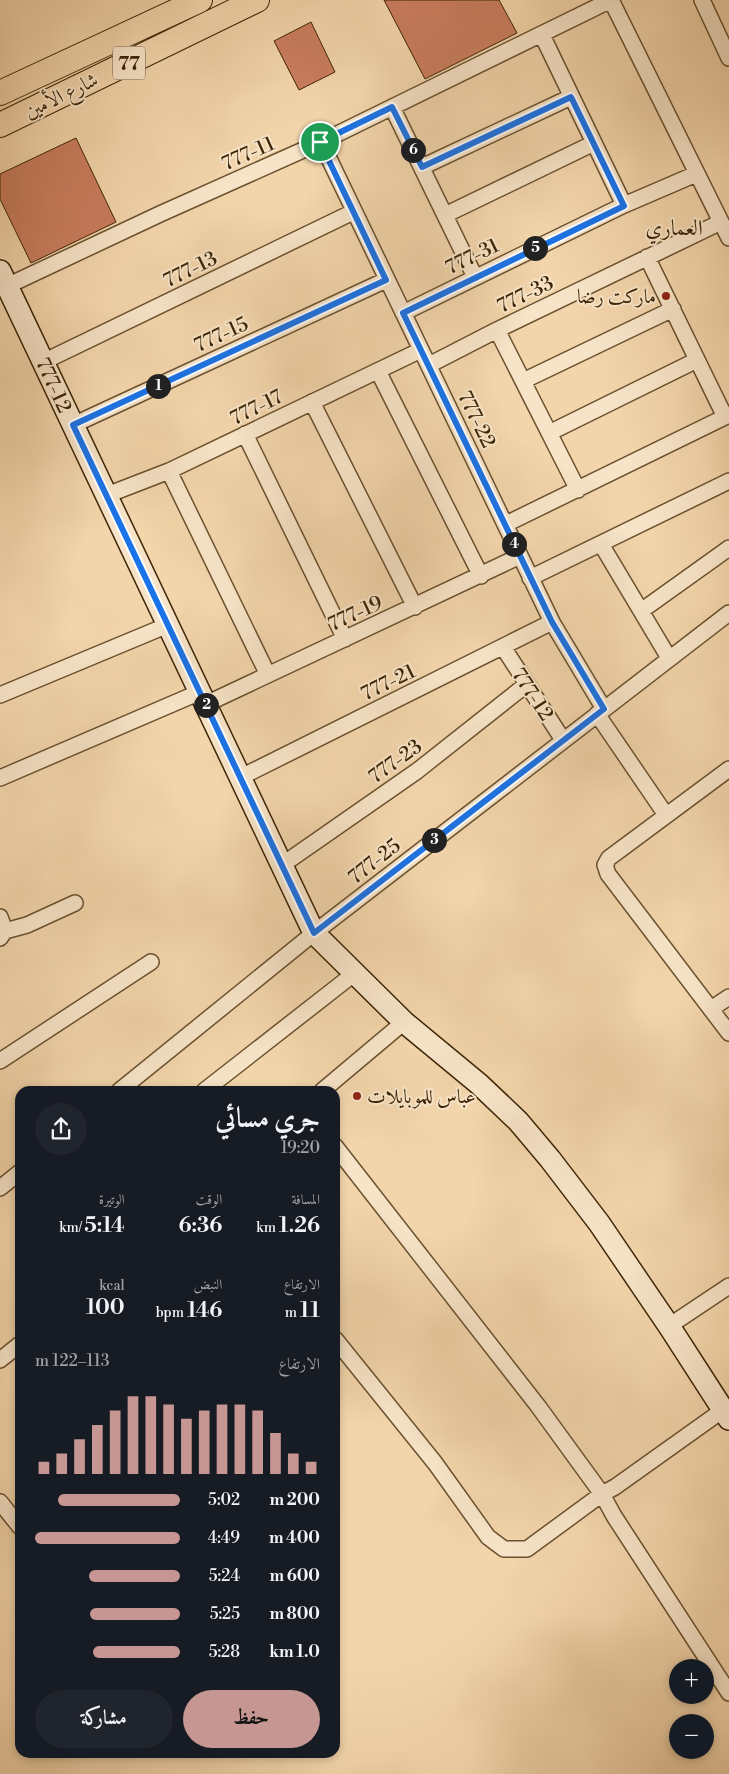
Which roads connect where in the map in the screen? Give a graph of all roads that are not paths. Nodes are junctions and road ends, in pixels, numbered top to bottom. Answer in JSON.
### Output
{"nodes":[{"id":1,"x":258,"y":0,"type":"edge"},
{"id":2,"x":611,"y":0,"type":"edge"},
{"id":3,"x":702,"y":0,"type":"edge"},
{"id":4,"x":187,"y":3,"type":"edge"},
{"id":5,"x":542,"y":35,"type":"junction"},
{"id":6,"x":729,"y":58,"type":"edge"},
{"id":7,"x":70,"y":62,"type":"junction"},
{"id":8,"x":82,"y":85,"type":"junction"},
{"id":9,"x":0,"y":93,"type":"edge"},
{"id":10,"x":571,"y":97,"type":"junction"},
{"id":11,"x":392,"y":107,"type":"junction"},
{"id":12,"x":0,"y":125,"type":"edge"},
{"id":13,"x":320,"y":142,"type":"junction"},
{"id":14,"x":594,"y":143,"type":"junction"},
{"id":15,"x":422,"y":167,"type":"junction"},
{"id":16,"x":696,"y":174,"type":"junction"},
{"id":17,"x":624,"y":206,"type":"junction"},
{"id":18,"x":353,"y":212,"type":"junction"},
{"id":19,"x":445,"y":215,"type":"junction"},
{"id":20,"x":721,"y":222,"type":"junction"},
{"id":21,"x":729,"y":238,"type":"edge"},
{"id":22,"x":648,"y":257,"type":"junction"},
{"id":23,"x":475,"y":277,"type":"junction"},
{"id":24,"x":4,"y":279,"type":"edge"},
{"id":25,"x":386,"y":280,"type":"junction"},
{"id":26,"x":673,"y":309,"type":"junction"},
{"id":27,"x":403,"y":313,"type":"junction"},
{"id":28,"x":497,"y":330,"type":"junction"},
{"id":29,"x":421,"y":350,"type":"junction"},
{"id":30,"x":697,"y":360,"type":"junction"},
{"id":31,"x":43,"y":362,"type":"junction"},
{"id":32,"x":429,"y":365,"type":"junction"},
{"id":33,"x":378,"y":371,"type":"junction"},
{"id":34,"x":523,"y":380,"type":"junction"},
{"id":35,"x":312,"y":402,"type":"junction"},
{"id":36,"x":727,"y":416,"type":"edge"},
{"id":37,"x":73,"y":425,"type":"junction"},
{"id":38,"x":549,"y":433,"type":"junction"},
{"id":39,"x":245,"y":434,"type":"junction"},
{"id":40,"x":169,"y":470,"type":"junction"},
{"id":41,"x":729,"y":481,"type":"edge"},
{"id":42,"x":578,"y":490,"type":"junction"},
{"id":43,"x":107,"y":496,"type":"junction"},
{"id":44,"x":506,"y":524,"type":"junction"},
{"id":45,"x":601,"y":544,"type":"junction"},
{"id":46,"x":729,"y":548,"type":"edge"},
{"id":47,"x":520,"y":556,"type":"junction"},
{"id":48,"x":481,"y":576,"type":"junction"},
{"id":49,"x":530,"y":578,"type":"junction"},
{"id":50,"x":415,"y":607,"type":"junction"},
{"id":51,"x":641,"y":611,"type":"junction"},
{"id":52,"x":729,"y":613,"type":"edge"},
{"id":53,"x":552,"y":622,"type":"junction"},
{"id":54,"x":168,"y":625,"type":"junction"},
{"id":55,"x":345,"y":639,"type":"junction"},
{"id":56,"x":503,"y":647,"type":"junction"},
{"id":57,"x":669,"y":658,"type":"junction"},
{"id":58,"x":268,"y":675,"type":"junction"},
{"id":59,"x":527,"y":684,"type":"junction"},
{"id":60,"x":0,"y":695,"type":"edge"},
{"id":61,"x":203,"y":698,"type":"junction"},
{"id":62,"x":601,"y":712,"type":"junction"},
{"id":63,"x":563,"y":740,"type":"junction"},
{"id":64,"x":729,"y":769,"type":"edge"},
{"id":65,"x":0,"y":778,"type":"edge"},
{"id":66,"x":241,"y":778,"type":"junction"},
{"id":67,"x":666,"y":815,"type":"junction"},
{"id":68,"x":282,"y":865,"type":"junction"},
{"id":69,"x":75,"y":903,"type":"dead end"},
{"id":70,"x":2,"y":929,"type":"edge"},
{"id":71,"x":314,"y":933,"type":"junction"},
{"id":72,"x":151,"y":962,"type":"dead end"},
{"id":73,"x":355,"y":973,"type":"junction"},
{"id":74,"x":729,"y":996,"type":"edge"},
{"id":75,"x":711,"y":1009,"type":"junction"},
{"id":76,"x":404,"y":1022,"type":"junction"},
{"id":77,"x":729,"y":1033,"type":"edge"},
{"id":78,"x":0,"y":1061,"type":"edge"},
{"id":79,"x":125,"y":1086,"type":"edge"},
{"id":80,"x":210,"y":1086,"type":"edge"},
{"id":81,"x":328,"y":1086,"type":"edge"},
{"id":82,"x":340,"y":1152,"type":"edge"},
{"id":83,"x":15,"y":1176,"type":"edge"},
{"id":84,"x":0,"y":1188,"type":"edge"},
{"id":85,"x":729,"y":1286,"type":"edge"},
{"id":86,"x":669,"y":1326,"type":"junction"},
{"id":87,"x":340,"y":1345,"type":"edge"},
{"id":88,"x":15,"y":1348,"type":"edge"},
{"id":89,"x":0,"y":1360,"type":"edge"},
{"id":90,"x":726,"y":1415,"type":"edge"},
{"id":91,"x":602,"y":1494,"type":"junction"},
{"id":92,"x":0,"y":1502,"type":"edge"},
{"id":93,"x":15,"y":1521,"type":"edge"},
{"id":94,"x":729,"y":1694,"type":"edge"}],
"edges":[{"from":1,"to":8,"type":"main road","name":"شارع الأمين","number":"77"},
{"from":2,"to":5,"type":"street","name":"777-11"},
{"from":2,"to":16,"type":"street"},
{"from":3,"to":6,"type":"street"},
{"from":4,"to":7,"type":"main road","name":"شارع الأمين","number":"77"},
{"from":5,"to":10,"type":"street"},
{"from":5,"to":11,"type":"street","name":"777-11"},
{"from":7,"to":8,"type":"main road"},
{"from":7,"to":9,"type":"main road","name":"شارع الأمين","number":"77"},
{"from":8,"to":12,"type":"main road","name":"شارع الأمين","number":"77"},
{"from":10,"to":14,"type":"street"},
{"from":10,"to":15,"type":"street"},
{"from":11,"to":13,"type":"street","name":"777-11"},
{"from":11,"to":15,"type":"street"},
{"from":13,"to":18,"type":"street","name":"777-22"},
{"from":13,"to":24,"type":"street","name":"777-11"},
{"from":14,"to":17,"type":"street"},
{"from":14,"to":19,"type":"street"},
{"from":15,"to":19,"type":"street"},
{"from":16,"to":17,"type":"street","name":"777-31"},
{"from":16,"to":20,"type":"street"},
{"from":17,"to":23,"type":"street","name":"777-31"},
{"from":18,"to":25,"type":"street","name":"777-22"},
{"from":18,"to":31,"type":"street","name":"777-13"},
{"from":19,"to":23,"type":"street"},
{"from":20,"to":21,"type":"street"},
{"from":20,"to":22,"type":"street","name":"777-33"},
{"from":22,"to":26,"type":"street"},
{"from":22,"to":28,"type":"street","name":"777-33"},
{"from":23,"to":27,"type":"street","name":"777-31"},
{"from":24,"to":31,"type":"street","name":"777-12"},
{"from":25,"to":27,"type":"street","name":"777-22"},
{"from":25,"to":37,"type":"street","name":"777-15"},
{"from":26,"to":30,"type":"street"},
{"from":26,"to":34,"type":"street"},
{"from":27,"to":29,"type":"street","name":"777-22"},
{"from":28,"to":32,"type":"street","name":"777-33"},
{"from":28,"to":34,"type":"street"},
{"from":29,"to":32,"type":"street","name":"777-22"},
{"from":29,"to":33,"type":"street","name":"777-17"},
{"from":30,"to":36,"type":"street"},
{"from":30,"to":38,"type":"street"},
{"from":31,"to":37,"type":"street","name":"777-12"},
{"from":32,"to":44,"type":"street","name":"777-22"},
{"from":33,"to":35,"type":"street","name":"777-17"},
{"from":33,"to":48,"type":"street"},
{"from":34,"to":38,"type":"street"},
{"from":35,"to":39,"type":"street","name":"777-17"},
{"from":35,"to":50,"type":"street"},
{"from":36,"to":42,"type":"street"},
{"from":37,"to":43,"type":"street","name":"777-12"},
{"from":38,"to":42,"type":"street"},
{"from":39,"to":40,"type":"street","name":"777-17"},
{"from":39,"to":55,"type":"street"},
{"from":40,"to":43,"type":"street","name":"777-17"},
{"from":40,"to":58,"type":"street"},
{"from":41,"to":45,"type":"street"},
{"from":42,"to":44,"type":"street"},
{"from":43,"to":54,"type":"street","name":"777-12"},
{"from":44,"to":47,"type":"street","name":"777-22"},
{"from":45,"to":49,"type":"street"},
{"from":45,"to":51,"type":"street"},
{"from":46,"to":51,"type":"street"},
{"from":47,"to":48,"type":"street","name":"777-19"},
{"from":47,"to":49,"type":"street","name":"777-22"},
{"from":48,"to":50,"type":"street","name":"777-19"},
{"from":49,"to":53,"type":"street","name":"777-22"},
{"from":50,"to":55,"type":"street","name":"777-19"},
{"from":51,"to":57,"type":"street"},
{"from":52,"to":57,"type":"street","name":"777-25"},
{"from":53,"to":56,"type":"street","name":"777-21"},
{"from":53,"to":62,"type":"street","name":"777-22"},
{"from":54,"to":60,"type":"street"},
{"from":54,"to":61,"type":"street","name":"777-12"},
{"from":55,"to":58,"type":"street","name":"777-19"},
{"from":56,"to":59,"type":"street","name":"777-12"},
{"from":56,"to":66,"type":"street","name":"777-21"},
{"from":57,"to":62,"type":"street","name":"777-25"},
{"from":58,"to":61,"type":"street","name":"777-19"},
{"from":59,"to":63,"type":"street","name":"777-12"},
{"from":59,"to":68,"type":"street","name":"777-23"},
{"from":61,"to":65,"type":"street","name":"777-19"},
{"from":61,"to":66,"type":"street","name":"777-12"},
{"from":62,"to":63,"type":"street","name":"777-25"},
{"from":62,"to":67,"type":"street","name":"777-22"},
{"from":63,"to":71,"type":"street","name":"777-25"},
{"from":64,"to":67,"type":"street"},
{"from":66,"to":68,"type":"street","name":"777-12"},
{"from":67,"to":75,"type":"street"},
{"from":68,"to":71,"type":"street","name":"777-12"},
{"from":69,"to":70,"type":"street"},
{"from":71,"to":73,"type":"street"},
{"from":71,"to":79,"type":"street","name":"777-25"},
{"from":72,"to":78,"type":"street"},
{"from":73,"to":76,"type":"street"},
{"from":73,"to":80,"type":"street"},
{"from":74,"to":75,"type":"street"},
{"from":75,"to":77,"type":"street"},
{"from":76,"to":81,"type":"street"},
{"from":76,"to":86,"type":"street"},
{"from":82,"to":91,"type":"street"},
{"from":83,"to":84,"type":"street"},
{"from":85,"to":86,"type":"street"},
{"from":86,"to":90,"type":"street"},
{"from":87,"to":91,"type":"street"},
{"from":88,"to":89,"type":"street"},
{"from":90,"to":91,"type":"street"},
{"from":91,"to":94,"type":"street"},
{"from":92,"to":93,"type":"street"}]}
